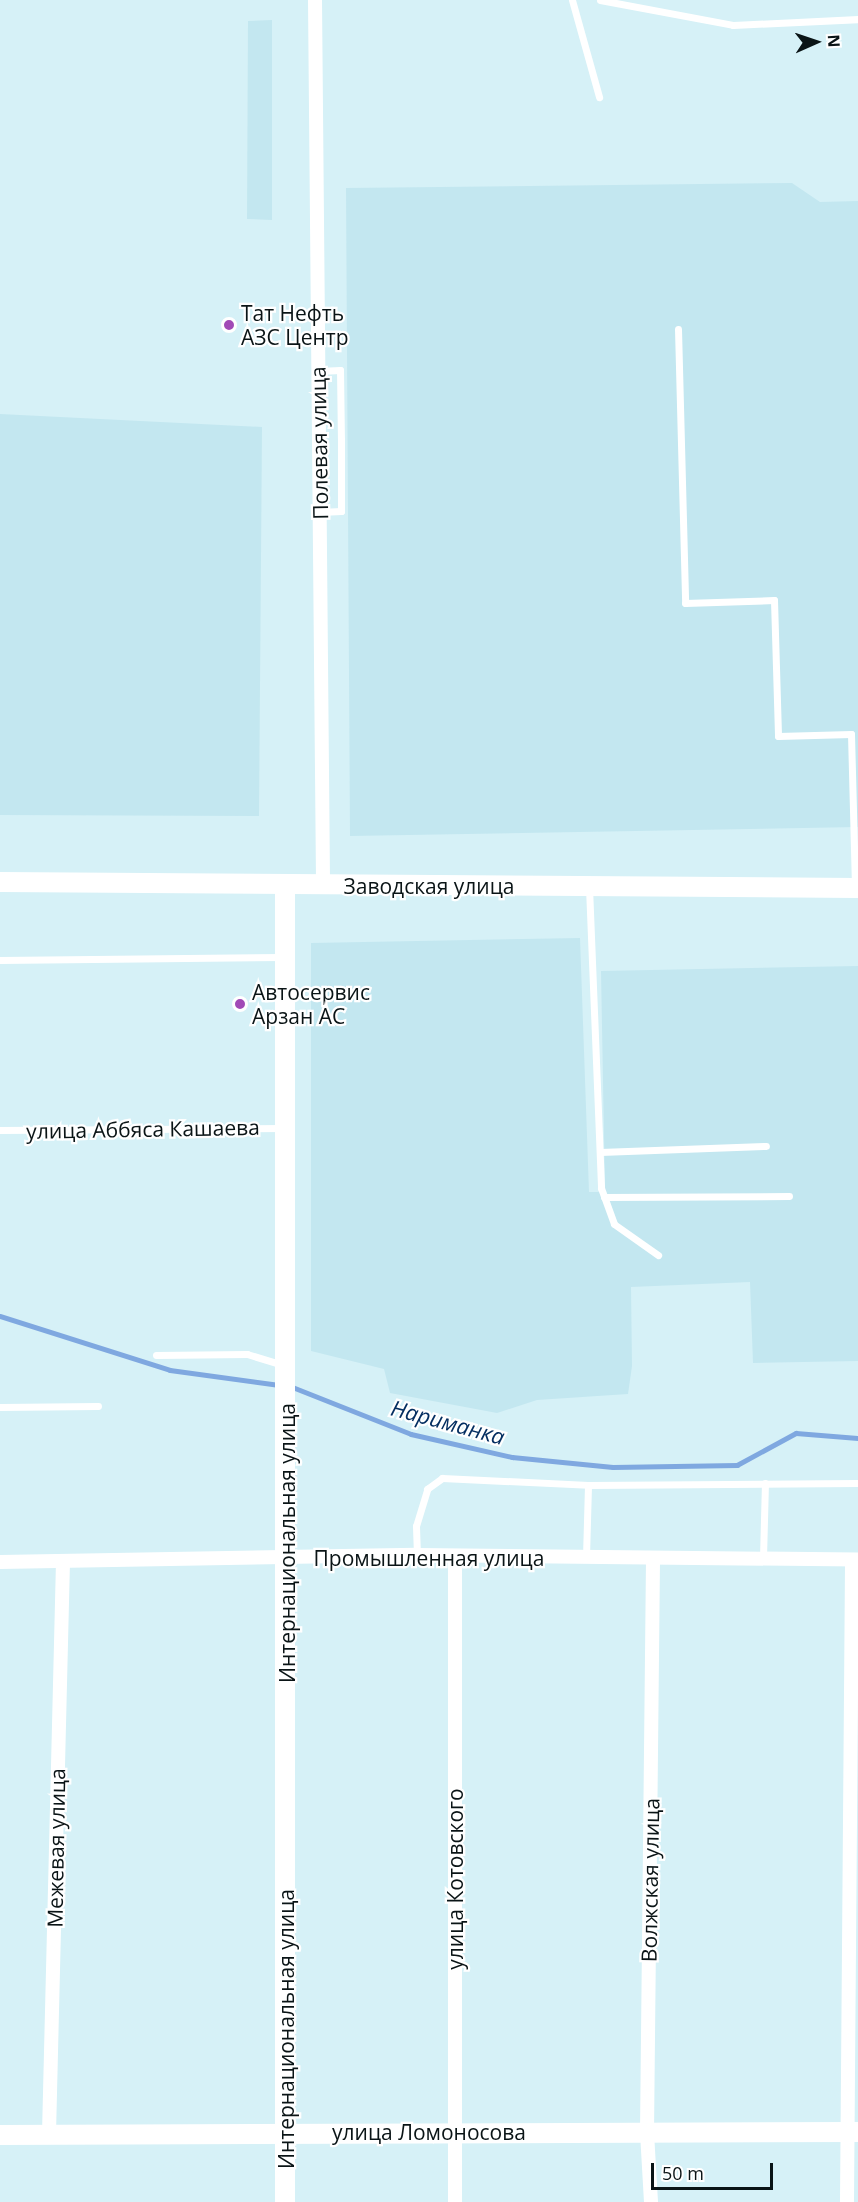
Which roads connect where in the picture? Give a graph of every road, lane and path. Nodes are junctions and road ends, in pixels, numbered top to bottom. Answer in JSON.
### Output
{"nodes":[{"id":1,"x":315,"y":0,"type":"edge"},
{"id":2,"x":572,"y":0,"type":"edge"},
{"id":3,"x":600,"y":0,"type":"edge"},
{"id":4,"x":858,"y":19,"type":"edge"},
{"id":5,"x":599,"y":97,"type":"dead end"},
{"id":6,"x":678,"y":329,"type":"dead end"},
{"id":7,"x":319,"y":370,"type":"junction"},
{"id":8,"x":320,"y":512,"type":"junction"},
{"id":9,"x":0,"y":882,"type":"edge"},
{"id":10,"x":285,"y":885,"type":"junction"},
{"id":11,"x":323,"y":886,"type":"junction"},
{"id":12,"x":590,"y":887,"type":"junction"},
{"id":13,"x":857,"y":888,"type":"edge"},
{"id":14,"x":285,"y":957,"type":"junction"},
{"id":15,"x":0,"y":960,"type":"edge"},
{"id":16,"x":286,"y":1128,"type":"junction"},
{"id":17,"x":0,"y":1131,"type":"edge"},
{"id":18,"x":766,"y":1146,"type":"dead end"},
{"id":19,"x":600,"y":1152,"type":"junction"},
{"id":20,"x":789,"y":1196,"type":"dead end"},
{"id":21,"x":604,"y":1197,"type":"junction"},
{"id":22,"x":658,"y":1255,"type":"dead end"},
{"id":23,"x":156,"y":1355,"type":"dead end"},
{"id":24,"x":286,"y":1366,"type":"junction"},
{"id":25,"x":98,"y":1406,"type":"dead end"},
{"id":26,"x":0,"y":1407,"type":"edge"},
{"id":27,"x":765,"y":1482,"type":"junction"},
{"id":28,"x":858,"y":1483,"type":"edge"},
{"id":29,"x":588,"y":1485,"type":"junction"},
{"id":30,"x":417,"y":1555,"type":"junction"},
{"id":31,"x":455,"y":1556,"type":"junction"},
{"id":32,"x":586,"y":1557,"type":"junction"},
{"id":33,"x":653,"y":1558,"type":"junction"},
{"id":34,"x":762,"y":1558,"type":"junction"},
{"id":35,"x":287,"y":1559,"type":"junction"},
{"id":36,"x":855,"y":1560,"type":"edge"},
{"id":37,"x":0,"y":1562,"type":"edge"},
{"id":38,"x":63,"y":1562,"type":"junction"},
{"id":39,"x":286,"y":2131,"type":"junction"},
{"id":40,"x":454,"y":2133,"type":"junction"},
{"id":41,"x":647,"y":2133,"type":"junction"},
{"id":42,"x":852,"y":2133,"type":"edge"},
{"id":43,"x":49,"y":2134,"type":"junction"},
{"id":44,"x":0,"y":2135,"type":"edge"},
{"id":45,"x":285,"y":2202,"type":"edge"},
{"id":46,"x":455,"y":2202,"type":"edge"},
{"id":47,"x":651,"y":2202,"type":"edge"},
{"id":48,"x":847,"y":2202,"type":"edge"}],
"edges":[{"from":1,"to":7,"type":"street","name":"Полевая улица"},
{"from":2,"to":5,"type":"lane"},
{"from":3,"to":4,"type":"lane"},
{"from":6,"to":13,"type":"lane"},
{"from":7,"to":8,"type":"street","name":"Полевая улица"},
{"from":7,"to":8,"type":"lane"},
{"from":8,"to":11,"type":"street","name":"Полевая улица"},
{"from":9,"to":10,"type":"street","name":"Заводская улица"},
{"from":10,"to":11,"type":"street","name":"Заводская улица"},
{"from":10,"to":14,"type":"street","name":"Интернациональная улица"},
{"from":11,"to":12,"type":"street","name":"Заводская улица"},
{"from":12,"to":13,"type":"street","name":"Заводская улица"},
{"from":12,"to":19,"type":"lane"},
{"from":14,"to":15,"type":"lane"},
{"from":14,"to":16,"type":"street","name":"Интернациональная улица"},
{"from":16,"to":17,"type":"lane","name":"улица Аббяса Кашаева"},
{"from":16,"to":24,"type":"street","name":"Интернациональная улица"},
{"from":18,"to":19,"type":"lane"},
{"from":19,"to":21,"type":"lane"},
{"from":20,"to":21,"type":"lane"},
{"from":21,"to":22,"type":"lane"},
{"from":23,"to":24,"type":"lane"},
{"from":24,"to":35,"type":"street","name":"Интернациональная улица"},
{"from":25,"to":26,"type":"lane"},
{"from":27,"to":28,"type":"lane"},
{"from":27,"to":29,"type":"lane"},
{"from":27,"to":34,"type":"lane"},
{"from":29,"to":30,"type":"lane"},
{"from":29,"to":32,"type":"lane"},
{"from":30,"to":31,"type":"street","name":"Промышленная улица"},
{"from":30,"to":35,"type":"street","name":"Промышленная улица"},
{"from":31,"to":32,"type":"street","name":"Промышленная улица"},
{"from":31,"to":40,"type":"street","name":"улица Котовского"},
{"from":32,"to":33,"type":"street","name":"Промышленная улица"},
{"from":33,"to":34,"type":"street","name":"Промышленная улица"},
{"from":33,"to":41,"type":"street","name":"Волжская улица"},
{"from":34,"to":36,"type":"street","name":"Промышленная улица"},
{"from":35,"to":38,"type":"street","name":"Промышленная улица"},
{"from":35,"to":39,"type":"street","name":"Интернациональная улица"},
{"from":36,"to":42,"type":"street"},
{"from":37,"to":38,"type":"street","name":"Промышленная улица"},
{"from":38,"to":43,"type":"street","name":"Межевая улица"},
{"from":39,"to":40,"type":"street","name":"улица Ломоносова"},
{"from":39,"to":43,"type":"street","name":"улица Ломоносова"},
{"from":39,"to":45,"type":"street","name":"Интернациональная улица"},
{"from":40,"to":41,"type":"street","name":"улица Ломоносова"},
{"from":40,"to":46,"type":"street","name":"улица Котовского"},
{"from":41,"to":42,"type":"street","name":"улица Ломоносова"},
{"from":41,"to":47,"type":"street","name":"Волжская улица"},
{"from":42,"to":48,"type":"street"},
{"from":43,"to":44,"type":"street","name":"улица Ломоносова"}]}
